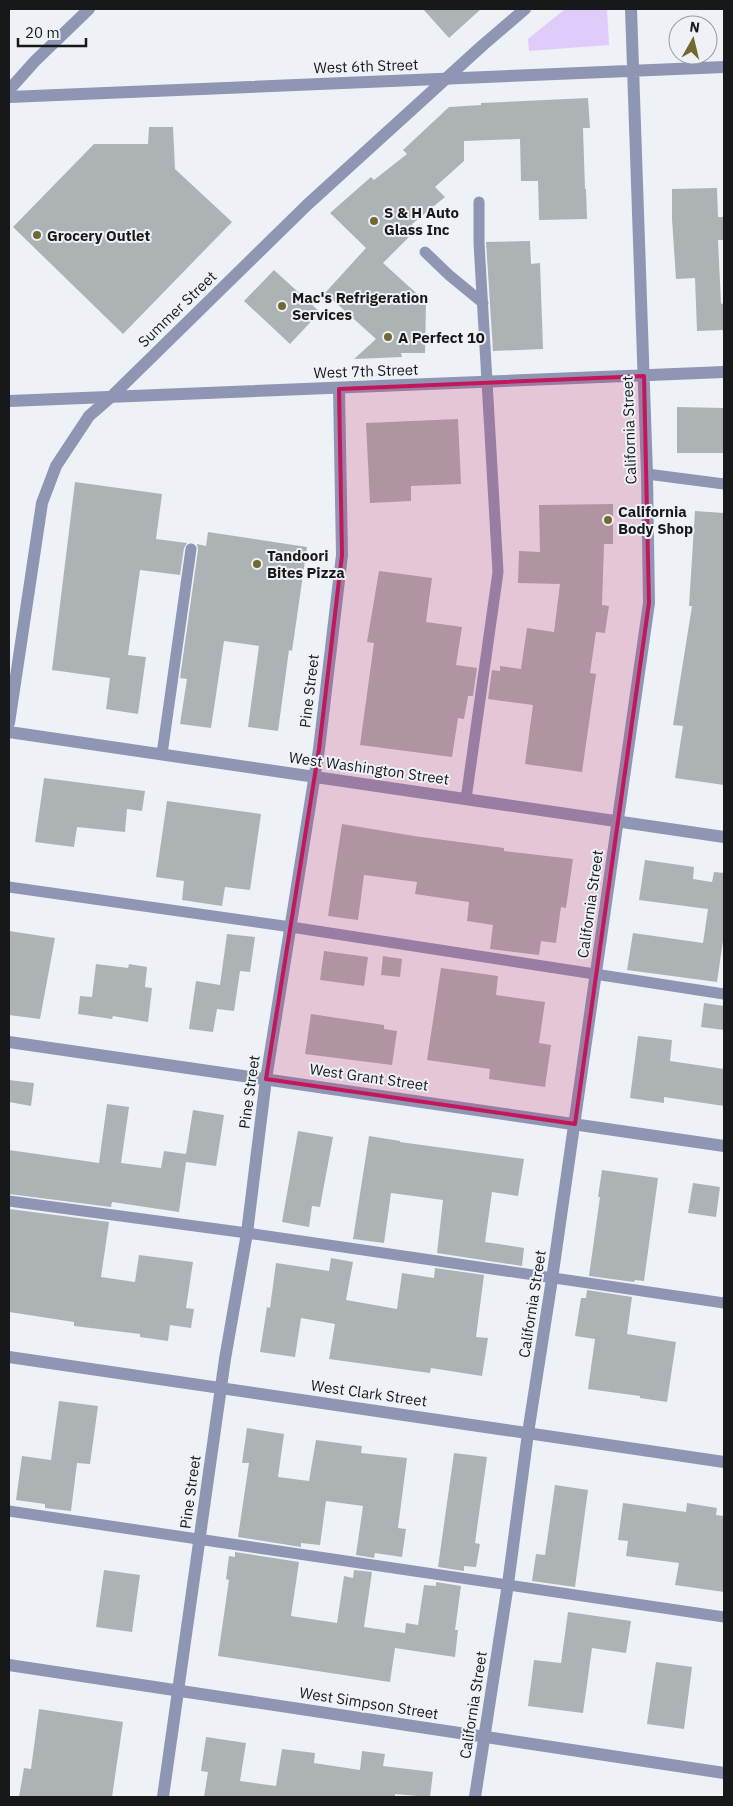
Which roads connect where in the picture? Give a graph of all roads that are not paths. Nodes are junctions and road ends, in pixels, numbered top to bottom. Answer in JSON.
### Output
{"nodes":[{"id":1,"x":89,"y":9,"type":"edge"},
{"id":2,"x":525,"y":9,"type":"edge"},
{"id":3,"x":631,"y":9,"type":"edge"},
{"id":4,"x":724,"y":67,"type":"edge"},
{"id":5,"x":634,"y":70,"type":"junction"},
{"id":6,"x":446,"y":79,"type":"junction"},
{"id":7,"x":9,"y":90,"type":"edge"},
{"id":8,"x":9,"y":96,"type":"edge"},
{"id":9,"x":479,"y":202,"type":"dead end"},
{"id":10,"x":426,"y":252,"type":"dead end"},
{"id":11,"x":483,"y":303,"type":"junction"},
{"id":12,"x":724,"y":372,"type":"edge"},
{"id":13,"x":644,"y":376,"type":"junction"},
{"id":14,"x":488,"y":382,"type":"junction"},
{"id":15,"x":339,"y":389,"type":"junction"},
{"id":16,"x":112,"y":396,"type":"junction"},
{"id":17,"x":9,"y":401,"type":"edge"},
{"id":18,"x":647,"y":474,"type":"junction"},
{"id":19,"x":724,"y":484,"type":"edge"},
{"id":20,"x":191,"y":549,"type":"dead end"},
{"id":21,"x":9,"y":723,"type":"edge"},
{"id":22,"x":9,"y":732,"type":"edge"},
{"id":23,"x":162,"y":754,"type":"junction"},
{"id":24,"x":314,"y":777,"type":"junction"},
{"id":25,"x":466,"y":799,"type":"junction"},
{"id":26,"x":619,"y":822,"type":"junction"},
{"id":27,"x":724,"y":837,"type":"edge"},
{"id":28,"x":9,"y":887,"type":"edge"},
{"id":29,"x":291,"y":927,"type":"junction"},
{"id":30,"x":596,"y":976,"type":"junction"},
{"id":31,"x":724,"y":994,"type":"edge"},
{"id":32,"x":9,"y":1042,"type":"edge"},
{"id":33,"x":266,"y":1079,"type":"junction"},
{"id":34,"x":575,"y":1124,"type":"junction"},
{"id":35,"x":724,"y":1146,"type":"edge"},
{"id":36,"x":9,"y":1201,"type":"edge"},
{"id":37,"x":247,"y":1233,"type":"junction"},
{"id":38,"x":552,"y":1279,"type":"junction"},
{"id":39,"x":724,"y":1303,"type":"edge"},
{"id":40,"x":9,"y":1357,"type":"edge"},
{"id":41,"x":221,"y":1387,"type":"junction"},
{"id":42,"x":528,"y":1433,"type":"junction"},
{"id":43,"x":724,"y":1462,"type":"edge"},
{"id":44,"x":9,"y":1511,"type":"edge"},
{"id":45,"x":200,"y":1539,"type":"junction"},
{"id":46,"x":508,"y":1584,"type":"junction"},
{"id":47,"x":724,"y":1617,"type":"edge"},
{"id":48,"x":9,"y":1665,"type":"edge"},
{"id":49,"x":178,"y":1691,"type":"junction"},
{"id":50,"x":485,"y":1737,"type":"junction"},
{"id":51,"x":724,"y":1774,"type":"edge"},
{"id":52,"x":163,"y":1797,"type":"edge"},
{"id":53,"x":475,"y":1797,"type":"edge"}],
"edges":[{"from":1,"to":7,"type":"street"},
{"from":2,"to":6,"type":"street","name":"Summer Street"},
{"from":3,"to":5,"type":"street","name":"California Street"},
{"from":4,"to":5,"type":"street","name":"West 6th Street"},
{"from":5,"to":6,"type":"street","name":"West 6th Street"},
{"from":5,"to":13,"type":"street","name":"California Street"},
{"from":6,"to":8,"type":"street","name":"West 6th Street"},
{"from":6,"to":16,"type":"street","name":"Summer Street"},
{"from":9,"to":11,"type":"lane"},
{"from":10,"to":11,"type":"lane"},
{"from":11,"to":14,"type":"lane"},
{"from":12,"to":13,"type":"street","name":"West 7th Street"},
{"from":13,"to":14,"type":"street","name":"West 7th Street"},
{"from":13,"to":18,"type":"street","name":"California Street"},
{"from":14,"to":15,"type":"street","name":"West 7th Street"},
{"from":14,"to":25,"type":"lane"},
{"from":15,"to":16,"type":"street","name":"West 7th Street"},
{"from":15,"to":24,"type":"street","name":"Pine Street"},
{"from":16,"to":17,"type":"street","name":"West 7th Street"},
{"from":16,"to":21,"type":"street","name":"Summer Street"},
{"from":18,"to":19,"type":"lane"},
{"from":18,"to":26,"type":"street","name":"California Street"},
{"from":20,"to":23,"type":"lane"},
{"from":22,"to":23,"type":"street","name":"West Washington Street"},
{"from":23,"to":24,"type":"street","name":"West Washington Street"},
{"from":24,"to":25,"type":"street","name":"West Washington Street"},
{"from":24,"to":29,"type":"street","name":"Pine Street"},
{"from":25,"to":26,"type":"street","name":"West Washington Street"},
{"from":26,"to":27,"type":"street","name":"West Washington Street"},
{"from":26,"to":30,"type":"street","name":"California Street"},
{"from":28,"to":29,"type":"lane"},
{"from":29,"to":30,"type":"lane"},
{"from":29,"to":33,"type":"street","name":"Pine Street"},
{"from":30,"to":31,"type":"lane"},
{"from":30,"to":34,"type":"street","name":"California Street"},
{"from":32,"to":33,"type":"street","name":"West Grant Street"},
{"from":33,"to":34,"type":"street","name":"West Grant Street"},
{"from":33,"to":37,"type":"street","name":"Pine Street"},
{"from":34,"to":35,"type":"street","name":"West Grant Street"},
{"from":34,"to":38,"type":"street","name":"California Street"},
{"from":36,"to":37,"type":"lane"},
{"from":37,"to":38,"type":"lane"},
{"from":37,"to":41,"type":"street","name":"Pine Street"},
{"from":38,"to":39,"type":"lane"},
{"from":38,"to":42,"type":"street","name":"California Street"},
{"from":40,"to":41,"type":"street","name":"West Clark Street"},
{"from":41,"to":42,"type":"street","name":"West Clark Street"},
{"from":41,"to":45,"type":"street","name":"Pine Street"},
{"from":42,"to":43,"type":"street","name":"West Clark Street"},
{"from":42,"to":46,"type":"street","name":"California Street"},
{"from":44,"to":45,"type":"lane"},
{"from":45,"to":46,"type":"lane"},
{"from":45,"to":49,"type":"street","name":"Pine Street"},
{"from":46,"to":47,"type":"lane"},
{"from":46,"to":50,"type":"street","name":"California Street"},
{"from":48,"to":49,"type":"street","name":"West Simpson Street"},
{"from":49,"to":50,"type":"street","name":"West Simpson Street"},
{"from":49,"to":52,"type":"street","name":"Pine Street"},
{"from":50,"to":51,"type":"street","name":"West Simpson Street"},
{"from":50,"to":53,"type":"street","name":"California Street"}]}
